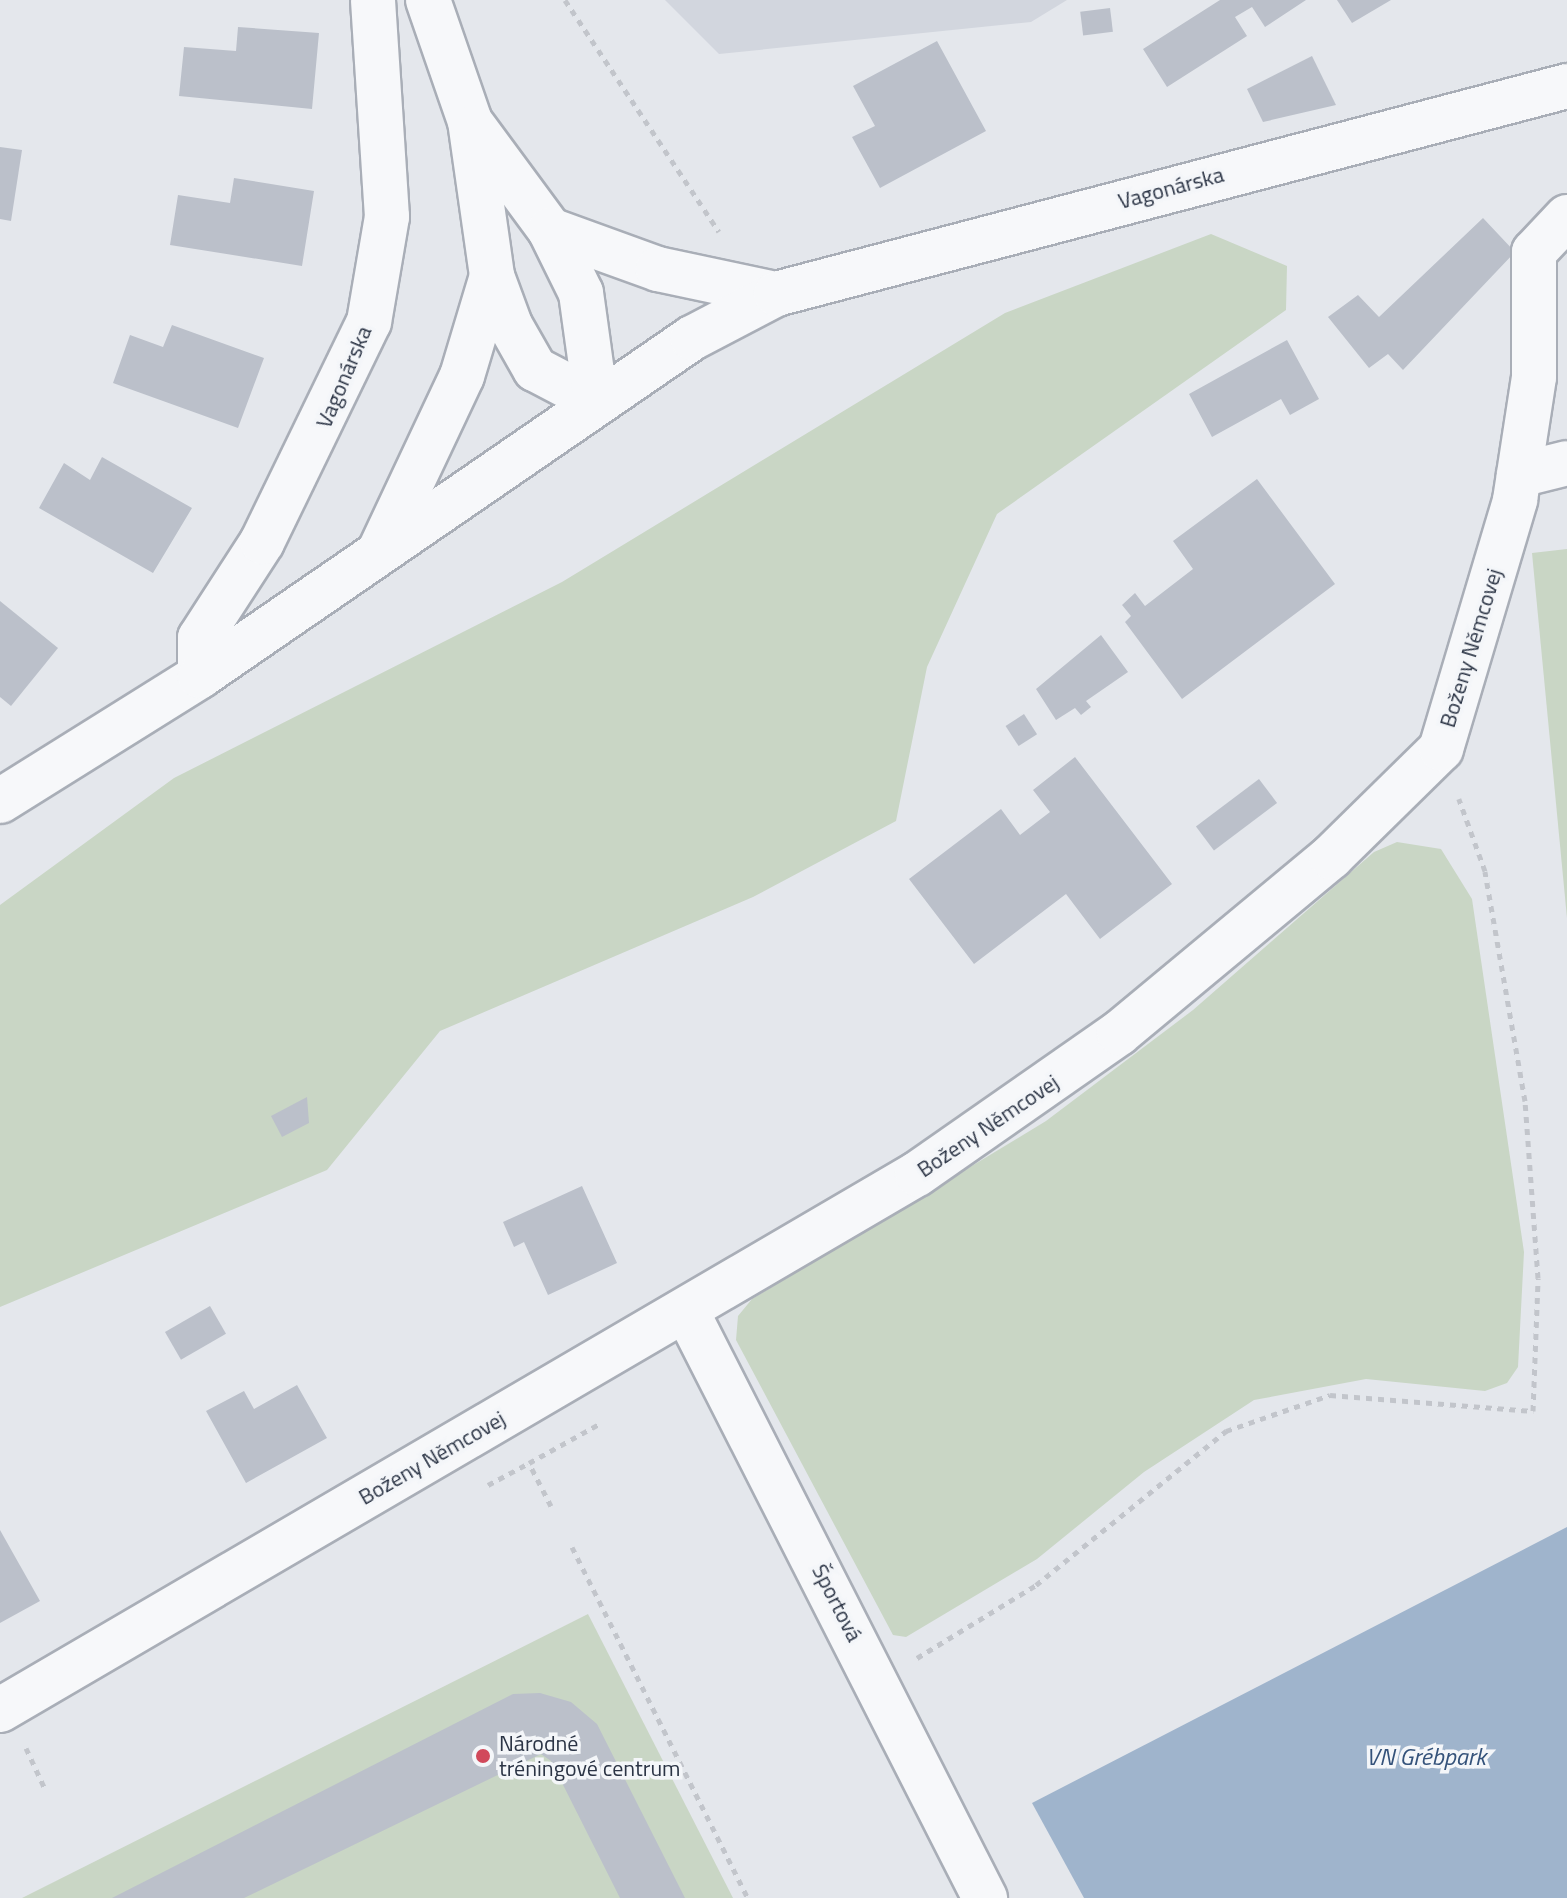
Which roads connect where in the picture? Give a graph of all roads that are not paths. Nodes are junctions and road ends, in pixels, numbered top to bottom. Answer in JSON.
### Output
{"nodes":[{"id":1,"x":373,"y":0,"type":"edge"},
{"id":2,"x":428,"y":0,"type":"edge"},
{"id":3,"x":1567,"y":86,"type":"edge"},
{"id":4,"x":470,"y":121,"type":"junction"},
{"id":5,"x":1567,"y":217,"type":"edge"},
{"id":6,"x":550,"y":230,"type":"junction"},
{"id":7,"x":492,"y":276,"type":"junction"},
{"id":8,"x":776,"y":294,"type":"junction"},
{"id":9,"x":596,"y":401,"type":"junction"},
{"id":10,"x":1567,"y":463,"type":"edge"},
{"id":11,"x":1519,"y":475,"type":"junction"},
{"id":12,"x":380,"y":550,"type":"junction"},
{"id":13,"x":200,"y":676,"type":"junction"},
{"id":14,"x":0,"y":801,"type":"edge"},
{"id":15,"x":686,"y":1310,"type":"junction"},
{"id":16,"x":0,"y":1710,"type":"edge"},
{"id":17,"x":985,"y":1898,"type":"edge"}],
"edges":[{"from":1,"to":13,"type":"street","name":"Vagonárska"},
{"from":2,"to":4,"type":"street","name":"Vagonárska"},
{"from":3,"to":8,"type":"street","name":"Vagonárska"},
{"from":4,"to":6,"type":"street","name":"Vagonárska"},
{"from":4,"to":7,"type":"street","name":"Vagonárska"},
{"from":5,"to":11,"type":"street","name":"Boženy Němcovej"},
{"from":6,"to":8,"type":"street","name":"Vagonárska"},
{"from":6,"to":9,"type":"street","name":"Vagonárska"},
{"from":7,"to":9,"type":"street","name":"Vagonárska"},
{"from":7,"to":12,"type":"street","name":"Vagonárska"},
{"from":8,"to":9,"type":"street","name":"Vagonárska"},
{"from":9,"to":12,"type":"street","name":"Vagonárska"},
{"from":10,"to":11,"type":"street"},
{"from":11,"to":15,"type":"street","name":"Boženy Němcovej"},
{"from":12,"to":13,"type":"street","name":"Vagonárska"},
{"from":13,"to":14,"type":"street","name":"Vagonárska"},
{"from":15,"to":16,"type":"street","name":"Boženy Němcovej"},
{"from":15,"to":17,"type":"street","name":"Športová"}]}
